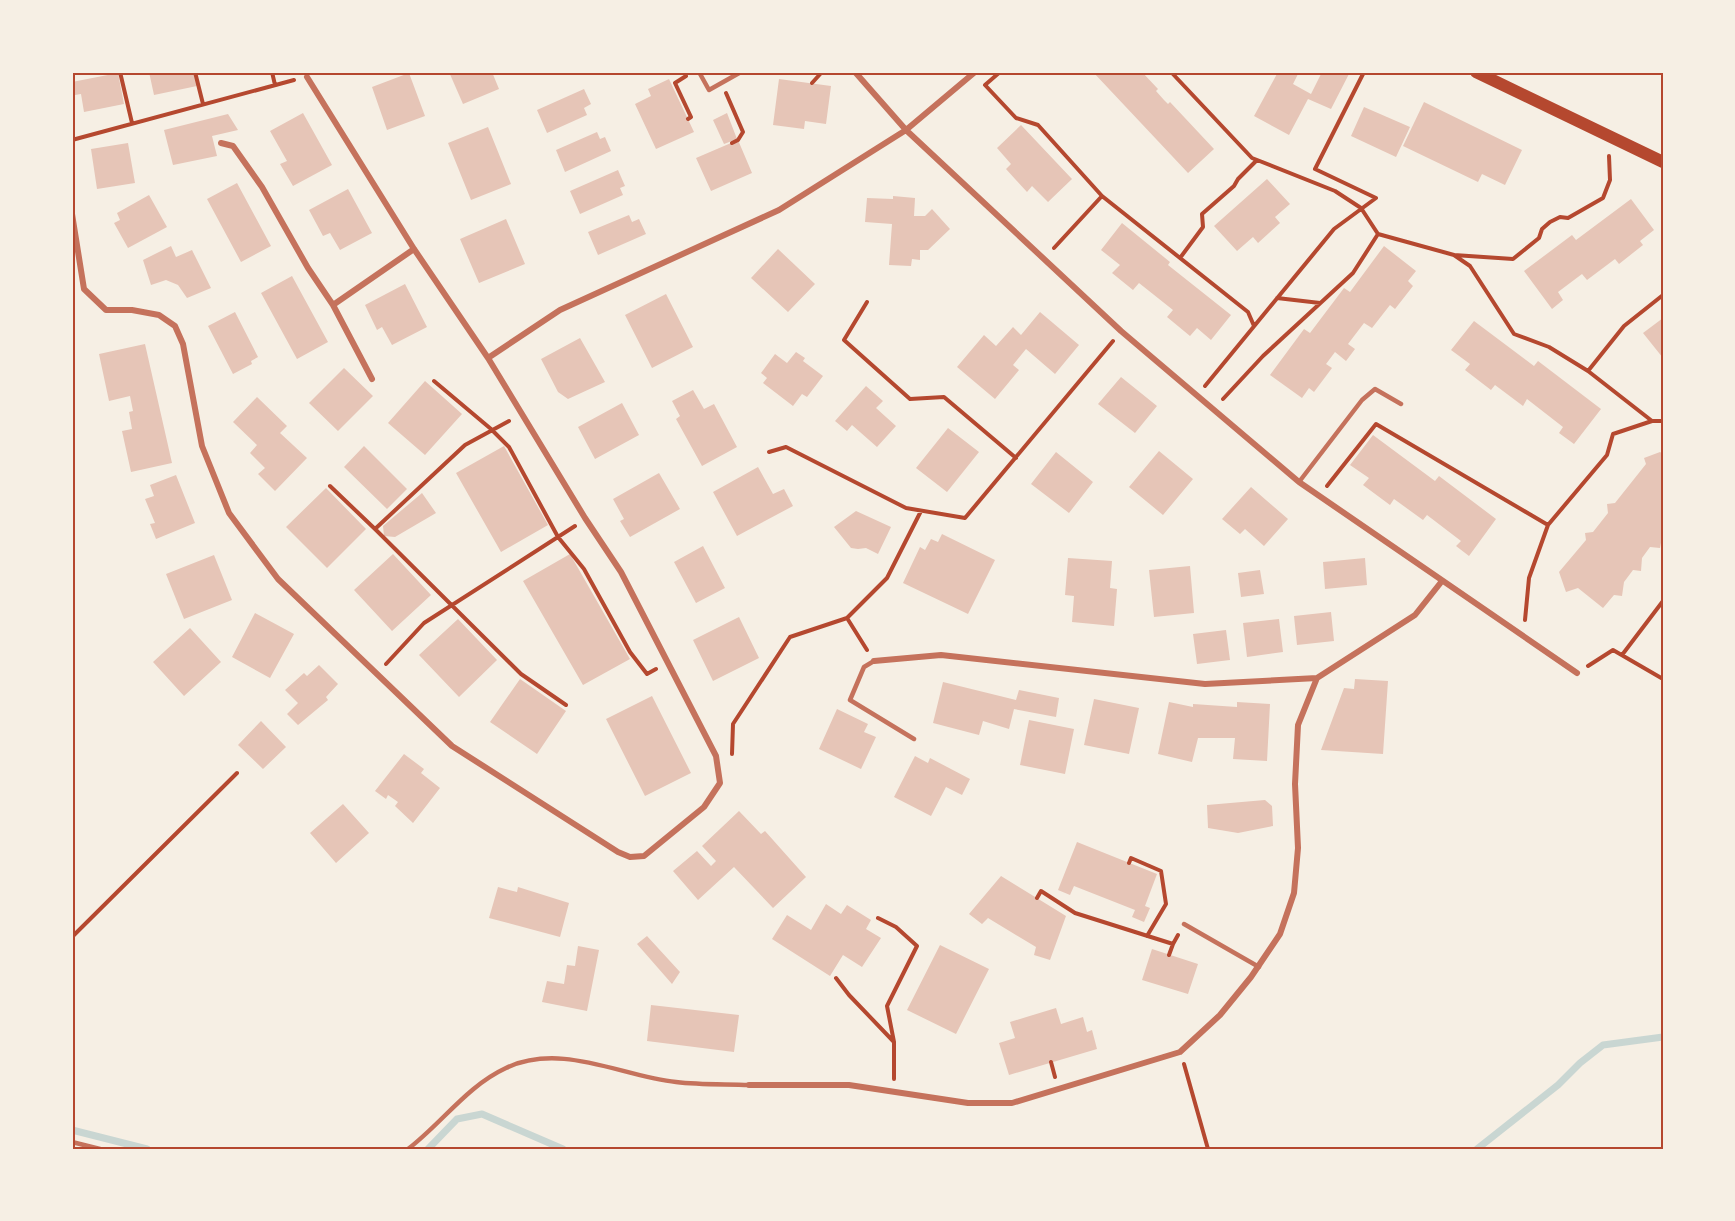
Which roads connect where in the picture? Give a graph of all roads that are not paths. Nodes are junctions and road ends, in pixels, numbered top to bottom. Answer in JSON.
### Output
{"nodes":[{"id":1,"x":699,"y":72,"type":"edge"},
{"id":2,"x":741,"y":72,"type":"edge"},
{"id":3,"x":855,"y":72,"type":"edge"},
{"id":4,"x":975,"y":72,"type":"edge"},
{"id":5,"x":1476,"y":72,"type":"edge"},
{"id":6,"x":307,"y":77,"type":"road end"},
{"id":7,"x":906,"y":130,"type":"junction"},
{"id":8,"x":221,"y":143,"type":"dead end"},
{"id":9,"x":1663,"y":162,"type":"edge"},
{"id":10,"x":72,"y":214,"type":"edge"},
{"id":11,"x":414,"y":249,"type":"junction"},
{"id":12,"x":333,"y":305,"type":"junction"},
{"id":13,"x":488,"y":358,"type":"junction"},
{"id":14,"x":372,"y":379,"type":"dead end"},
{"id":15,"x":1401,"y":404,"type":"dead end"},
{"id":16,"x":1299,"y":482,"type":"junction"},
{"id":17,"x":1442,"y":580,"type":"junction"},
{"id":18,"x":874,"y":661,"type":"joint"},
{"id":19,"x":1577,"y":673,"type":"road end"},
{"id":20,"x":1317,"y":678,"type":"junction"},
{"id":21,"x":914,"y":739,"type":"dead end"},
{"id":22,"x":1184,"y":924,"type":"road end"},
{"id":23,"x":1259,"y":967,"type":"junction"},
{"id":24,"x":749,"y":1085,"type":"joint"},
{"id":25,"x":72,"y":1142,"type":"edge"},
{"id":26,"x":100,"y":1149,"type":"edge"},
{"id":27,"x":408,"y":1149,"type":"edge"}],
"edges":[{"from":1,"to":2,"type":"lane"},
{"from":3,"to":7,"type":"street"},
{"from":4,"to":7,"type":"street"},
{"from":5,"to":9,"type":"main road"},
{"from":6,"to":11,"type":"street"},
{"from":7,"to":13,"type":"street"},
{"from":7,"to":16,"type":"street"},
{"from":8,"to":12,"type":"street"},
{"from":10,"to":13,"type":"street"},
{"from":11,"to":12,"type":"street"},
{"from":11,"to":13,"type":"street"},
{"from":12,"to":14,"type":"street"},
{"from":15,"to":16,"type":"lane"},
{"from":16,"to":17,"type":"street"},
{"from":17,"to":19,"type":"street"},
{"from":17,"to":20,"type":"street"},
{"from":18,"to":20,"type":"street"},
{"from":18,"to":21,"type":"lane"},
{"from":20,"to":23,"type":"street"},
{"from":22,"to":23,"type":"lane"},
{"from":23,"to":24,"type":"street"},
{"from":24,"to":27,"type":"lane"},
{"from":25,"to":26,"type":"lane"}]}
